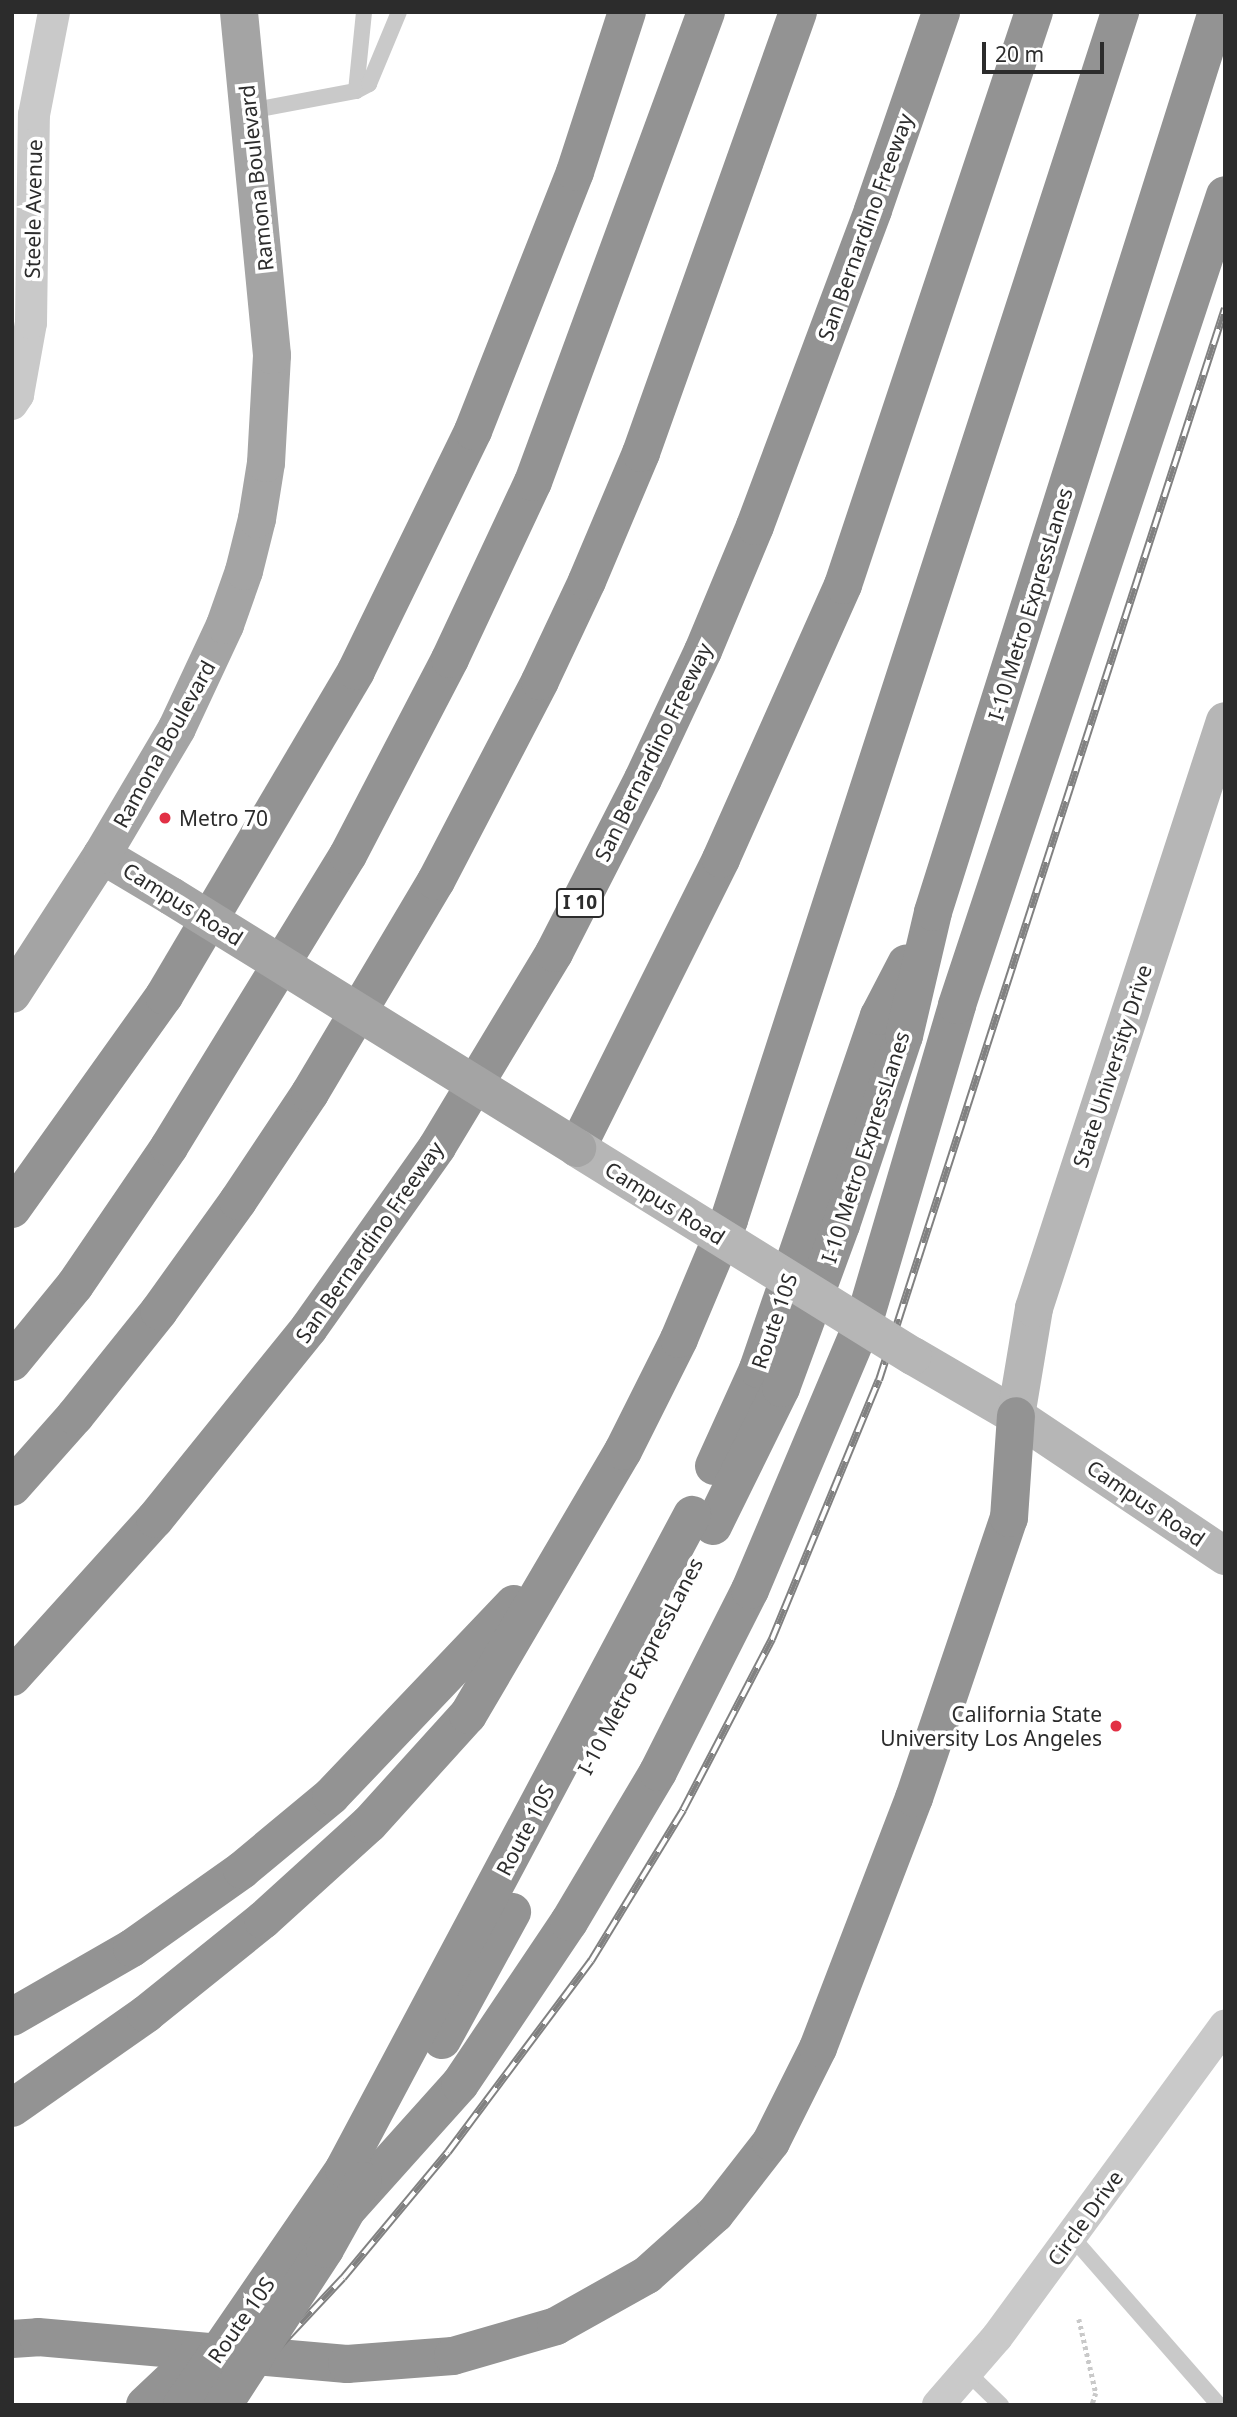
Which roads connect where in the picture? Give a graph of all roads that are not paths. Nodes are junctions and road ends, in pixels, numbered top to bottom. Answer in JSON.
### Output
{"nodes":[{"id":1,"x":54,"y":12,"type":"edge"},
{"id":2,"x":240,"y":12,"type":"edge"},
{"id":3,"x":364,"y":12,"type":"edge"},
{"id":4,"x":399,"y":12,"type":"edge"},
{"id":5,"x":627,"y":12,"type":"edge"},
{"id":6,"x":706,"y":12,"type":"edge"},
{"id":7,"x":798,"y":12,"type":"edge"},
{"id":8,"x":941,"y":12,"type":"edge"},
{"id":9,"x":1034,"y":12,"type":"edge"},
{"id":10,"x":1120,"y":12,"type":"edge"},
{"id":11,"x":1217,"y":12,"type":"edge"},
{"id":12,"x":356,"y":91,"type":"junction"},
{"id":13,"x":249,"y":111,"type":"junction"},
{"id":14,"x":1225,"y":195,"type":"edge"},
{"id":15,"x":12,"y":404,"type":"edge"},
{"id":16,"x":1225,"y":720,"type":"edge"},
{"id":17,"x":102,"y":855,"type":"junction"},
{"id":18,"x":12,"y":994,"type":"edge"},
{"id":19,"x":577,"y":1148,"type":"junction"},
{"id":20,"x":12,"y":1209,"type":"edge"},
{"id":21,"x":12,"y":1362,"type":"edge"},
{"id":22,"x":1016,"y":1416,"type":"junction"},
{"id":23,"x":12,"y":1487,"type":"edge"},
{"id":24,"x":703,"y":1521,"type":"junction"},
{"id":25,"x":561,"y":1554,"type":"junction"},
{"id":26,"x":1225,"y":1556,"type":"edge"},
{"id":27,"x":12,"y":1677,"type":"edge"},
{"id":28,"x":12,"y":2017,"type":"edge"},
{"id":29,"x":1225,"y":2026,"type":"edge"},
{"id":30,"x":12,"y":2108,"type":"edge"},
{"id":31,"x":1071,"y":2236,"type":"junction"},
{"id":32,"x":12,"y":2339,"type":"edge"},
{"id":33,"x":968,"y":2374,"type":"junction"},
{"id":34,"x":145,"y":2405,"type":"edge"},
{"id":35,"x":182,"y":2405,"type":"edge"},
{"id":36,"x":223,"y":2405,"type":"edge"},
{"id":37,"x":938,"y":2405,"type":"edge"},
{"id":38,"x":1001,"y":2405,"type":"edge"},
{"id":39,"x":1219,"y":2405,"type":"edge"}],
"edges":[{"from":1,"to":15,"type":"street","name":"Steele Avenue"},
{"from":2,"to":13,"type":"main road","name":"Ramona Boulevard"},
{"from":3,"to":12,"type":"lane"},
{"from":4,"to":12,"type":"lane"},
{"from":5,"to":20,"type":"highway"},
{"from":6,"to":21,"type":"highway"},
{"from":7,"to":23,"type":"highway"},
{"from":8,"to":27,"type":"highway","name":"San Bernardino Freeway","number":"I 10"},
{"from":9,"to":19,"type":"highway"},
{"from":10,"to":25,"type":"highway"},
{"from":11,"to":24,"type":"highway","name":"I-10 Metro ExpressLanes"},
{"from":12,"to":13,"type":"lane"},
{"from":13,"to":17,"type":"main road","name":"Ramona Boulevard"},
{"from":14,"to":34,"type":"highway","bridge":true},
{"from":16,"to":22,"type":"main road","name":"State University Drive"},
{"from":17,"to":18,"type":"main road","name":"Ramona Boulevard"},
{"from":17,"to":19,"type":"main road","name":"Campus Road","bridge":true},
{"from":19,"to":22,"type":"main road","name":"Campus Road","bridge":true},
{"from":22,"to":26,"type":"main road","name":"Campus Road"},
{"from":22,"to":32,"type":"highway"},
{"from":24,"to":35,"type":"highway","name":"Route 10S","bridge":true},
{"from":24,"to":36,"type":"highway","name":"I-10 Metro ExpressLanes","bridge":true},
{"from":25,"to":28,"type":"highway"},
{"from":25,"to":30,"type":"highway"},
{"from":29,"to":31,"type":"street","name":"Circle Drive"},
{"from":31,"to":33,"type":"street","name":"Circle Drive"},
{"from":31,"to":39,"type":"lane"},
{"from":33,"to":37,"type":"street","name":"Circle Drive"},
{"from":33,"to":38,"type":"lane"}]}
